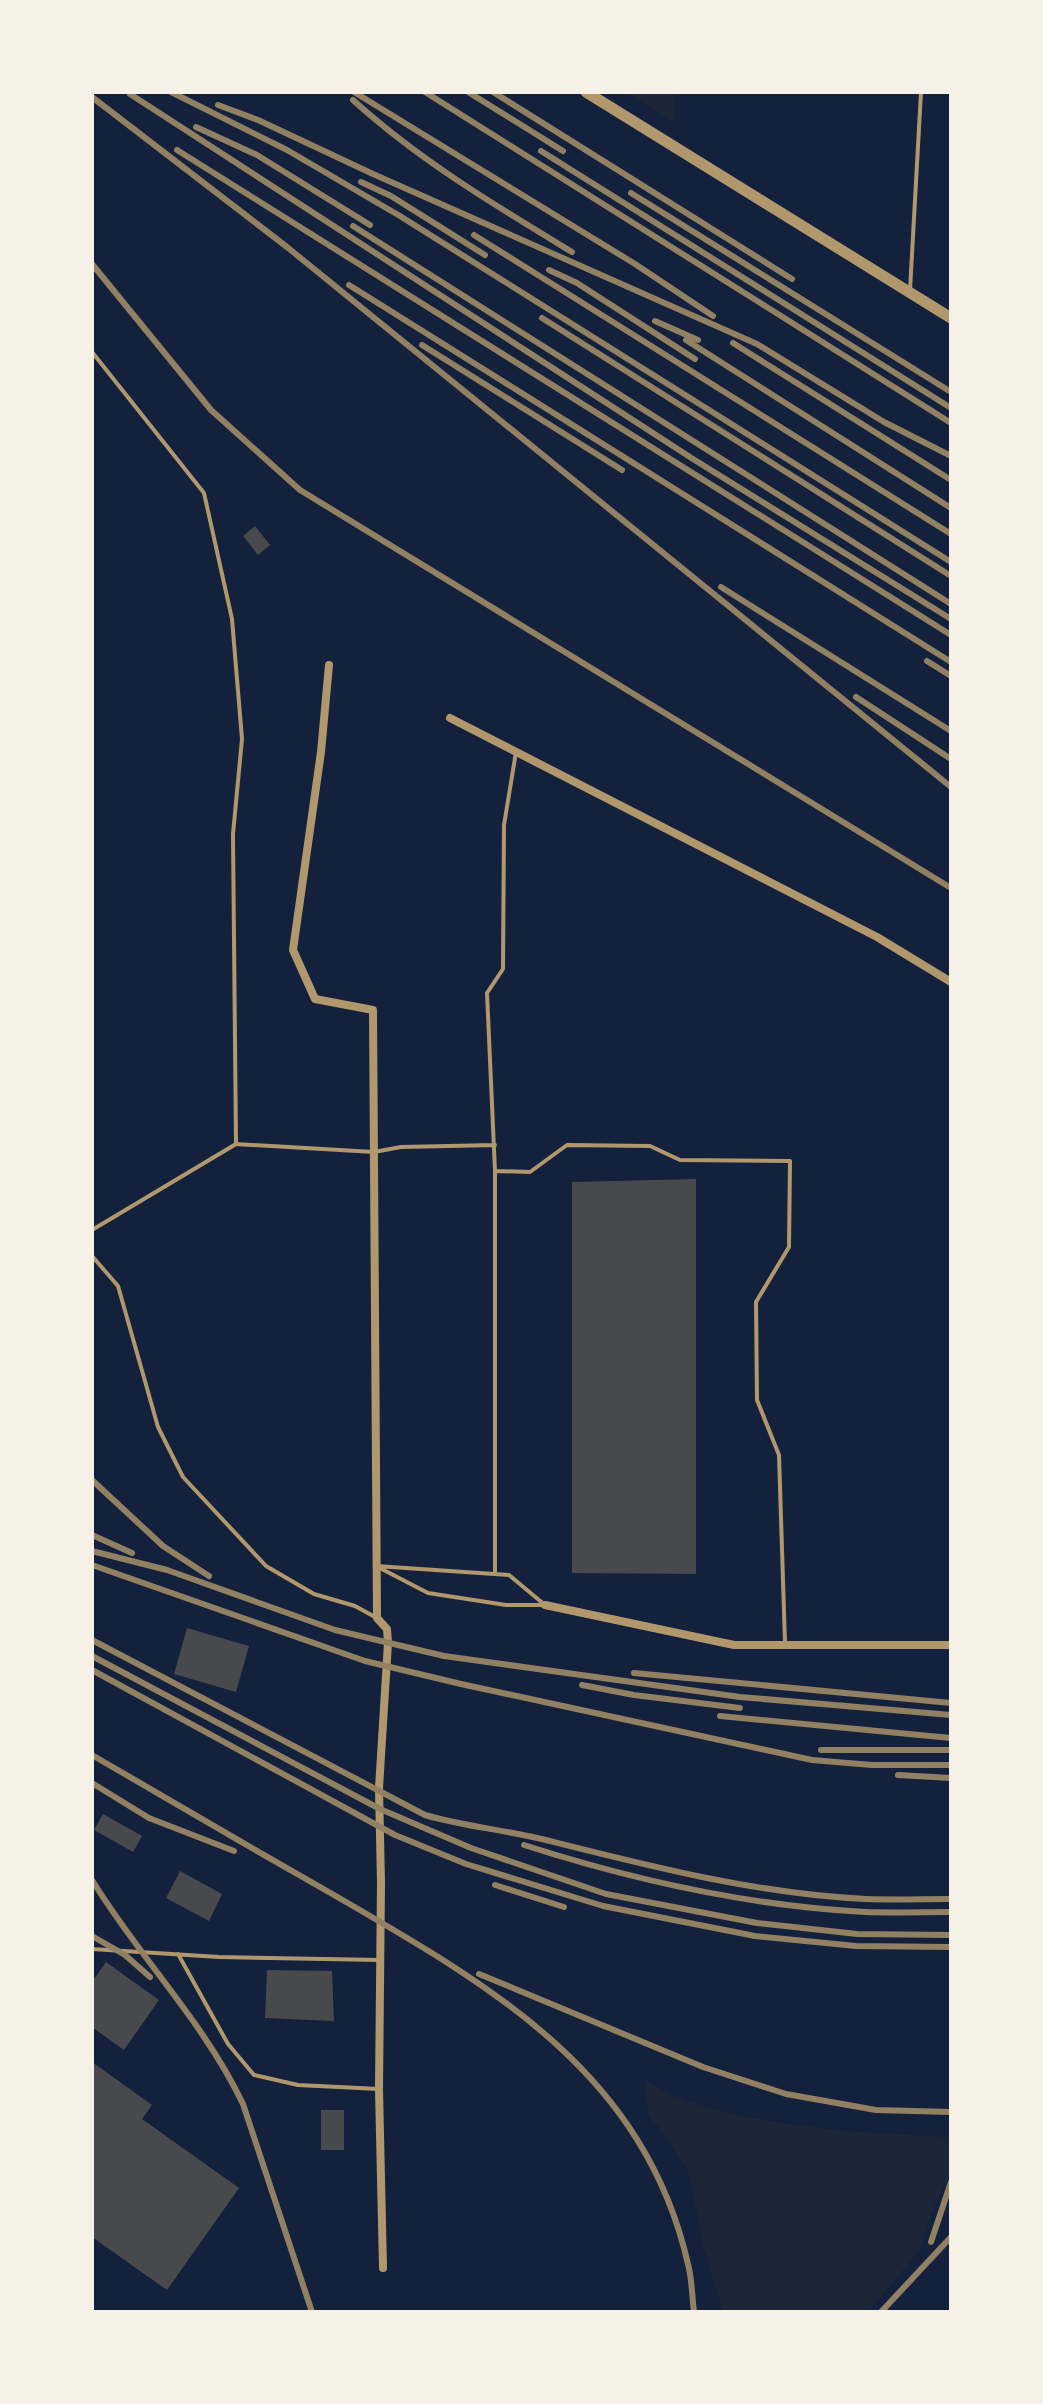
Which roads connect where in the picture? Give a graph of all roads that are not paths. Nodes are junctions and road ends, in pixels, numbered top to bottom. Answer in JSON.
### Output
{"nodes":[{"id":1,"x":586,"y":92,"type":"edge"},
{"id":2,"x":921,"y":92,"type":"edge"},
{"id":3,"x":910,"y":293,"type":"junction"},
{"id":4,"x":951,"y":318,"type":"edge"},
{"id":5,"x":92,"y":352,"type":"edge"},
{"id":6,"x":329,"y":665,"type":"dead end"},
{"id":7,"x":450,"y":718,"type":"dead end"},
{"id":8,"x":516,"y":752,"type":"junction"},
{"id":9,"x":951,"y":982,"type":"edge"},
{"id":10,"x":236,"y":1144,"type":"junction"},
{"id":11,"x":495,"y":1145,"type":"junction"},
{"id":12,"x":374,"y":1152,"type":"junction"},
{"id":13,"x":495,"y":1171,"type":"junction"},
{"id":14,"x":92,"y":1230,"type":"edge"},
{"id":15,"x":92,"y":1256,"type":"edge"},
{"id":16,"x":376,"y":1566,"type":"junction"},
{"id":17,"x":495,"y":1574,"type":"junction"},
{"id":18,"x":545,"y":1605,"type":"junction"},
{"id":19,"x":377,"y":1618,"type":"junction"},
{"id":20,"x":785,"y":1645,"type":"junction"},
{"id":21,"x":951,"y":1645,"type":"edge"},
{"id":22,"x":92,"y":1949,"type":"edge"},
{"id":23,"x":178,"y":1954,"type":"junction"},
{"id":24,"x":380,"y":1960,"type":"junction"},
{"id":25,"x":379,"y":2089,"type":"junction"},
{"id":26,"x":383,"y":2268,"type":"dead end"}],
"edges":[{"from":1,"to":3,"type":"street"},
{"from":2,"to":3,"type":"lane"},
{"from":3,"to":4,"type":"street"},
{"from":5,"to":10,"type":"lane"},
{"from":6,"to":12,"type":"street"},
{"from":7,"to":8,"type":"street"},
{"from":8,"to":9,"type":"street"},
{"from":8,"to":11,"type":"lane"},
{"from":10,"to":12,"type":"lane"},
{"from":10,"to":14,"type":"lane"},
{"from":11,"to":12,"type":"lane"},
{"from":11,"to":13,"type":"lane"},
{"from":12,"to":16,"type":"street"},
{"from":13,"to":17,"type":"lane"},
{"from":13,"to":20,"type":"lane"},
{"from":15,"to":19,"type":"lane"},
{"from":16,"to":17,"type":"lane"},
{"from":16,"to":18,"type":"lane"},
{"from":16,"to":19,"type":"street"},
{"from":17,"to":18,"type":"lane"},
{"from":18,"to":20,"type":"street"},
{"from":19,"to":24,"type":"street"},
{"from":20,"to":21,"type":"street"},
{"from":22,"to":23,"type":"lane"},
{"from":23,"to":24,"type":"lane"},
{"from":23,"to":25,"type":"lane"},
{"from":24,"to":25,"type":"street"},
{"from":25,"to":26,"type":"street"}]}
